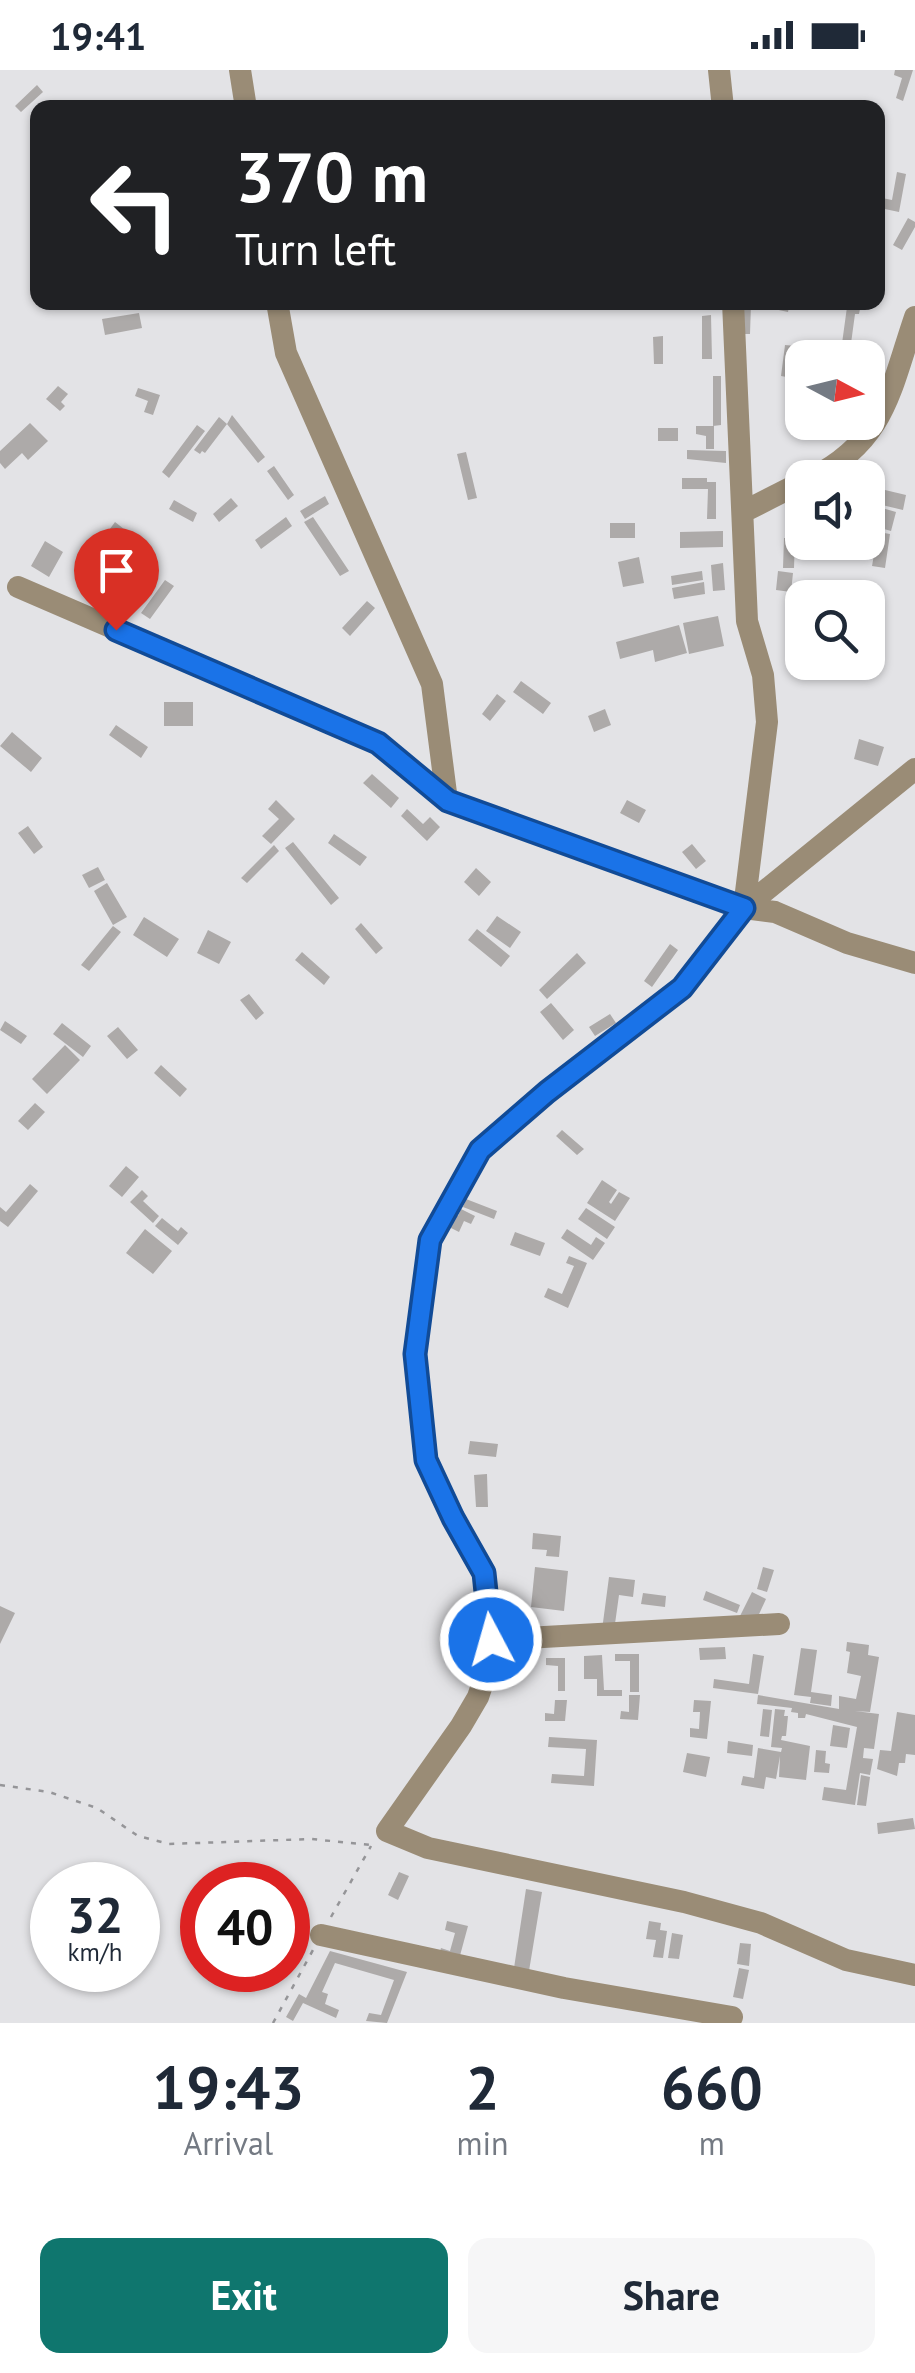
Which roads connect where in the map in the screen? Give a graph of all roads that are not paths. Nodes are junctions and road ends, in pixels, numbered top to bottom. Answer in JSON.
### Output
{"nodes":[{"id":1,"x":240,"y":70,"type":"edge"},
{"id":2,"x":719,"y":70,"type":"edge"},
{"id":3,"x":245,"y":100,"type":"edge"},
{"id":4,"x":721,"y":100,"type":"edge"},
{"id":5,"x":279,"y":310,"type":"edge"},
{"id":6,"x":732,"y":310,"type":"edge"},
{"id":7,"x":915,"y":317,"type":"edge"},
{"id":8,"x":846,"y":460,"type":"edge"},
{"id":9,"x":785,"y":491,"type":"edge"},
{"id":10,"x":743,"y":512,"type":"junction"},
{"id":11,"x":18,"y":587,"type":"dead end"},
{"id":12,"x":915,"y":769,"type":"edge"},
{"id":13,"x":448,"y":801,"type":"junction"},
{"id":14,"x":744,"y":908,"type":"junction"},
{"id":15,"x":915,"y":963,"type":"edge"},
{"id":16,"x":779,"y":1624,"type":"dead end"},
{"id":17,"x":491,"y":1640,"type":"junction"},
{"id":18,"x":321,"y":1934,"type":"dead end"},
{"id":19,"x":915,"y":1976,"type":"edge"},
{"id":20,"x":732,"y":2017,"type":"dead end"}],
"edges":[{"from":1,"to":3,"type":"street"},
{"from":2,"to":4,"type":"street"},
{"from":5,"to":13,"type":"street"},
{"from":6,"to":10,"type":"street"},
{"from":7,"to":8,"type":"street"},
{"from":9,"to":10,"type":"street"},
{"from":10,"to":14,"type":"street"},
{"from":11,"to":13,"type":"street"},
{"from":12,"to":14,"type":"street"},
{"from":13,"to":14,"type":"street"},
{"from":14,"to":15,"type":"street"},
{"from":14,"to":17,"type":"street"},
{"from":16,"to":17,"type":"street"},
{"from":17,"to":19,"type":"street"},
{"from":18,"to":20,"type":"street"}]}
